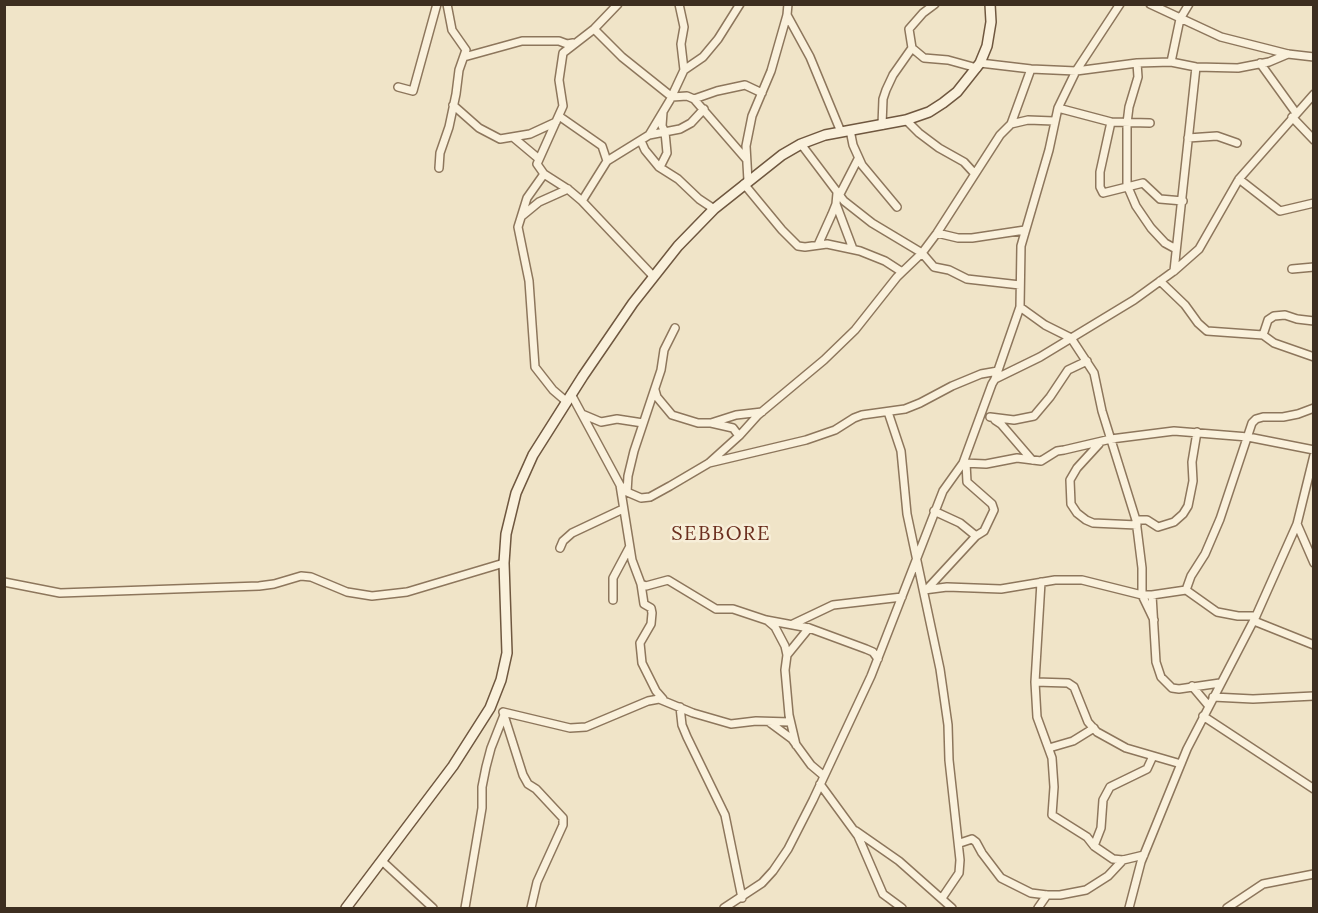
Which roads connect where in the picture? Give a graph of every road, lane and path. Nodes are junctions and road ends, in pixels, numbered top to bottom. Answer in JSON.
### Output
{"nodes":[{"id":1,"x":436,"y":4,"type":"edge"},
{"id":2,"x":447,"y":4,"type":"edge"},
{"id":3,"x":618,"y":4,"type":"edge"},
{"id":4,"x":679,"y":4,"type":"edge"},
{"id":5,"x":740,"y":4,"type":"edge"},
{"id":6,"x":788,"y":4,"type":"edge"},
{"id":7,"x":935,"y":4,"type":"edge"},
{"id":8,"x":990,"y":4,"type":"edge"},
{"id":9,"x":1120,"y":4,"type":"edge"},
{"id":10,"x":1150,"y":4,"type":"edge"},
{"id":11,"x":1189,"y":4,"type":"edge"},
{"id":12,"x":787,"y":15,"type":"junction"},
{"id":13,"x":1180,"y":19,"type":"junction"},
{"id":14,"x":594,"y":29,"type":"junction"},
{"id":15,"x":576,"y":43,"type":"junction"},
{"id":16,"x":912,"y":48,"type":"junction"},
{"id":17,"x":1288,"y":54,"type":"junction"},
{"id":18,"x":464,"y":57,"type":"junction"},
{"id":19,"x":1314,"y":57,"type":"edge"},
{"id":20,"x":1171,"y":62,"type":"junction"},
{"id":21,"x":1137,"y":63,"type":"junction"},
{"id":22,"x":1260,"y":63,"type":"junction"},
{"id":23,"x":978,"y":65,"type":"junction"},
{"id":24,"x":1196,"y":67,"type":"junction"},
{"id":25,"x":1031,"y":69,"type":"junction"},
{"id":26,"x":684,"y":70,"type":"junction"},
{"id":27,"x":1076,"y":71,"type":"junction"},
{"id":28,"x":398,"y":87,"type":"dead end"},
{"id":29,"x":762,"y":93,"type":"junction"},
{"id":30,"x":1314,"y":94,"type":"edge"},
{"id":31,"x":672,"y":97,"type":"junction"},
{"id":32,"x":694,"y":99,"type":"junction"},
{"id":33,"x":453,"y":105,"type":"junction"},
{"id":34,"x":1058,"y":108,"type":"junction"},
{"id":35,"x":704,"y":109,"type":"junction"},
{"id":36,"x":664,"y":110,"type":"junction"},
{"id":37,"x":1294,"y":115,"type":"junction"},
{"id":38,"x":558,"y":119,"type":"junction"},
{"id":39,"x":906,"y":120,"type":"junction"},
{"id":40,"x":1054,"y":121,"type":"junction"},
{"id":41,"x":1111,"y":122,"type":"junction"},
{"id":42,"x":1127,"y":123,"type":"junction"},
{"id":43,"x":1150,"y":123,"type":"dead end"},
{"id":44,"x":1011,"y":124,"type":"junction"},
{"id":45,"x":882,"y":125,"type":"junction"},
{"id":46,"x":846,"y":131,"type":"junction"},
{"id":47,"x":665,"y":132,"type":"junction"},
{"id":48,"x":649,"y":135,"type":"junction"},
{"id":49,"x":514,"y":138,"type":"junction"},
{"id":50,"x":1188,"y":138,"type":"junction"},
{"id":51,"x":1314,"y":140,"type":"edge"},
{"id":52,"x":641,"y":141,"type":"junction"},
{"id":53,"x":1237,"y":143,"type":"dead end"},
{"id":54,"x":801,"y":144,"type":"junction"},
{"id":55,"x":631,"y":147,"type":"junction"},
{"id":56,"x":645,"y":150,"type":"junction"},
{"id":57,"x":539,"y":159,"type":"junction"},
{"id":58,"x":746,"y":159,"type":"junction"},
{"id":59,"x":858,"y":159,"type":"junction"},
{"id":60,"x":607,"y":160,"type":"junction"},
{"id":61,"x":660,"y":167,"type":"junction"},
{"id":62,"x":439,"y":168,"type":"dead end"},
{"id":63,"x":544,"y":174,"type":"junction"},
{"id":64,"x":975,"y":174,"type":"junction"},
{"id":65,"x":1239,"y":179,"type":"junction"},
{"id":66,"x":746,"y":182,"type":"junction"},
{"id":67,"x":1128,"y":188,"type":"junction"},
{"id":68,"x":568,"y":189,"type":"junction"},
{"id":69,"x":838,"y":194,"type":"junction"},
{"id":70,"x":582,"y":201,"type":"junction"},
{"id":71,"x":1183,"y":201,"type":"junction"},
{"id":72,"x":1314,"y":203,"type":"edge"},
{"id":73,"x":836,"y":204,"type":"junction"},
{"id":74,"x":897,"y":207,"type":"dead end"},
{"id":75,"x":714,"y":209,"type":"junction"},
{"id":76,"x":522,"y":216,"type":"junction"},
{"id":77,"x":1025,"y":230,"type":"junction"},
{"id":78,"x":938,"y":233,"type":"junction"},
{"id":79,"x":818,"y":245,"type":"junction"},
{"id":80,"x":853,"y":249,"type":"junction"},
{"id":81,"x":1176,"y":249,"type":"junction"},
{"id":82,"x":922,"y":253,"type":"junction"},
{"id":83,"x":1314,"y":267,"type":"edge"},
{"id":84,"x":1292,"y":269,"type":"dead end"},
{"id":85,"x":1174,"y":271,"type":"junction"},
{"id":86,"x":902,"y":272,"type":"junction"},
{"id":87,"x":652,"y":276,"type":"junction"},
{"id":88,"x":1160,"y":281,"type":"junction"},
{"id":89,"x":1020,"y":285,"type":"junction"},
{"id":90,"x":1020,"y":307,"type":"junction"},
{"id":91,"x":1314,"y":321,"type":"edge"},
{"id":92,"x":675,"y":328,"type":"dead end"},
{"id":93,"x":1263,"y":336,"type":"junction"},
{"id":94,"x":1071,"y":338,"type":"junction"},
{"id":95,"x":1314,"y":357,"type":"edge"},
{"id":96,"x":1087,"y":361,"type":"junction"},
{"id":97,"x":998,"y":371,"type":"junction"},
{"id":98,"x":995,"y":379,"type":"junction"},
{"id":99,"x":655,"y":387,"type":"junction"},
{"id":100,"x":569,"y":398,"type":"junction"},
{"id":101,"x":1314,"y":408,"type":"edge"},
{"id":102,"x":762,"y":412,"type":"junction"},
{"id":103,"x":888,"y":412,"type":"junction"},
{"id":104,"x":582,"y":414,"type":"junction"},
{"id":105,"x":981,"y":414,"type":"junction"},
{"id":106,"x":990,"y":417,"type":"junction"},
{"id":107,"x":643,"y":423,"type":"junction"},
{"id":108,"x":711,"y":423,"type":"junction"},
{"id":109,"x":1197,"y":432,"type":"junction"},
{"id":110,"x":739,"y":436,"type":"junction"},
{"id":111,"x":1248,"y":437,"type":"junction"},
{"id":112,"x":1111,"y":439,"type":"junction"},
{"id":113,"x":1101,"y":442,"type":"junction"},
{"id":114,"x":1314,"y":450,"type":"edge"},
{"id":115,"x":1313,"y":457,"type":"edge"},
{"id":116,"x":1032,"y":460,"type":"junction"},
{"id":117,"x":709,"y":463,"type":"junction"},
{"id":118,"x":965,"y":463,"type":"junction"},
{"id":119,"x":620,"y":485,"type":"junction"},
{"id":120,"x":627,"y":492,"type":"junction"},
{"id":121,"x":623,"y":509,"type":"junction"},
{"id":122,"x":934,"y":511,"type":"junction"},
{"id":123,"x":1137,"y":523,"type":"junction"},
{"id":124,"x":1297,"y":524,"type":"junction"},
{"id":125,"x":976,"y":536,"type":"junction"},
{"id":126,"x":560,"y":548,"type":"dead end"},
{"id":127,"x":629,"y":548,"type":"junction"},
{"id":128,"x":916,"y":562,"type":"junction"},
{"id":129,"x":504,"y":563,"type":"junction"},
{"id":130,"x":1314,"y":563,"type":"edge"},
{"id":131,"x":4,"y":582,"type":"edge"},
{"id":132,"x":1041,"y":582,"type":"junction"},
{"id":133,"x":641,"y":584,"type":"junction"},
{"id":134,"x":926,"y":589,"type":"junction"},
{"id":135,"x":1186,"y":590,"type":"junction"},
{"id":136,"x":1142,"y":595,"type":"junction"},
{"id":137,"x":1152,"y":595,"type":"junction"},
{"id":138,"x":902,"y":597,"type":"junction"},
{"id":139,"x":613,"y":600,"type":"dead end"},
{"id":140,"x":1255,"y":618,"type":"junction"},
{"id":141,"x":766,"y":620,"type":"junction"},
{"id":142,"x":1154,"y":620,"type":"junction"},
{"id":143,"x":793,"y":624,"type":"junction"},
{"id":144,"x":809,"y":628,"type":"junction"},
{"id":145,"x":1314,"y":645,"type":"edge"},
{"id":146,"x":877,"y":651,"type":"junction"},
{"id":147,"x":787,"y":655,"type":"junction"},
{"id":148,"x":1035,"y":682,"type":"junction"},
{"id":149,"x":1220,"y":683,"type":"junction"},
{"id":150,"x":1192,"y":686,"type":"junction"},
{"id":151,"x":1314,"y":696,"type":"edge"},
{"id":152,"x":1213,"y":697,"type":"junction"},
{"id":153,"x":664,"y":701,"type":"junction"},
{"id":154,"x":1209,"y":705,"type":"junction"},
{"id":155,"x":680,"y":707,"type":"junction"},
{"id":156,"x":490,"y":708,"type":"junction"},
{"id":157,"x":504,"y":714,"type":"junction"},
{"id":158,"x":1203,"y":716,"type":"junction"},
{"id":159,"x":769,"y":722,"type":"junction"},
{"id":160,"x":790,"y":722,"type":"junction"},
{"id":161,"x":1094,"y":728,"type":"junction"},
{"id":162,"x":796,"y":745,"type":"junction"},
{"id":163,"x":1049,"y":748,"type":"junction"},
{"id":164,"x":1153,"y":756,"type":"junction"},
{"id":165,"x":1180,"y":764,"type":"junction"},
{"id":166,"x":824,"y":776,"type":"junction"},
{"id":167,"x":820,"y":784,"type":"junction"},
{"id":168,"x":1314,"y":789,"type":"edge"},
{"id":169,"x":851,"y":828,"type":"junction"},
{"id":170,"x":960,"y":843,"type":"junction"},
{"id":171,"x":1094,"y":846,"type":"junction"},
{"id":172,"x":1144,"y":855,"type":"junction"},
{"id":173,"x":1123,"y":860,"type":"junction"},
{"id":174,"x":382,"y":861,"type":"junction"},
{"id":175,"x":1314,"y":874,"type":"edge"},
{"id":176,"x":1047,"y":895,"type":"junction"},
{"id":177,"x":742,"y":898,"type":"junction"},
{"id":178,"x":942,"y":898,"type":"junction"},
{"id":179,"x":346,"y":909,"type":"edge"},
{"id":180,"x":433,"y":909,"type":"edge"},
{"id":181,"x":465,"y":909,"type":"edge"},
{"id":182,"x":531,"y":909,"type":"edge"},
{"id":183,"x":723,"y":909,"type":"edge"},
{"id":184,"x":902,"y":909,"type":"edge"},
{"id":185,"x":952,"y":909,"type":"edge"},
{"id":186,"x":1038,"y":909,"type":"edge"},
{"id":187,"x":1129,"y":909,"type":"edge"},
{"id":188,"x":1227,"y":909,"type":"edge"}],
"edges":[{"from":1,"to":28,"type":"street"},
{"from":2,"to":18,"type":"street"},
{"from":3,"to":14,"type":"street"},
{"from":4,"to":26,"type":"street"},
{"from":5,"to":26,"type":"street"},
{"from":6,"to":12,"type":"street"},
{"from":7,"to":16,"type":"street"},
{"from":8,"to":23,"type":"main road"},
{"from":9,"to":27,"type":"street"},
{"from":10,"to":13,"type":"street"},
{"from":11,"to":13,"type":"street"},
{"from":12,"to":29,"type":"street"},
{"from":12,"to":46,"type":"street"},
{"from":13,"to":17,"type":"street"},
{"from":13,"to":20,"type":"street"},
{"from":14,"to":15,"type":"street"},
{"from":14,"to":31,"type":"street"},
{"from":15,"to":18,"type":"street"},
{"from":15,"to":38,"type":"street"},
{"from":16,"to":23,"type":"street"},
{"from":16,"to":45,"type":"street"},
{"from":17,"to":19,"type":"street"},
{"from":17,"to":22,"type":"street"},
{"from":18,"to":33,"type":"street"},
{"from":20,"to":21,"type":"street"},
{"from":20,"to":24,"type":"street"},
{"from":21,"to":27,"type":"street"},
{"from":21,"to":42,"type":"street"},
{"from":22,"to":24,"type":"street"},
{"from":22,"to":37,"type":"street"},
{"from":23,"to":25,"type":"street"},
{"from":23,"to":39,"type":"main road"},
{"from":24,"to":50,"type":"street"},
{"from":25,"to":27,"type":"street"},
{"from":25,"to":44,"type":"street"},
{"from":26,"to":31,"type":"street"},
{"from":27,"to":34,"type":"street"},
{"from":29,"to":32,"type":"street"},
{"from":29,"to":58,"type":"street"},
{"from":30,"to":37,"type":"street"},
{"from":31,"to":32,"type":"street"},
{"from":31,"to":36,"type":"street"},
{"from":32,"to":35,"type":"street"},
{"from":33,"to":49,"type":"street"},
{"from":33,"to":62,"type":"street"},
{"from":34,"to":40,"type":"street"},
{"from":34,"to":41,"type":"street"},
{"from":35,"to":47,"type":"street"},
{"from":35,"to":58,"type":"street"},
{"from":36,"to":47,"type":"street"},
{"from":36,"to":48,"type":"street"},
{"from":37,"to":51,"type":"street"},
{"from":37,"to":65,"type":"street"},
{"from":38,"to":49,"type":"street"},
{"from":38,"to":57,"type":"street"},
{"from":38,"to":60,"type":"street"},
{"from":39,"to":45,"type":"main road"},
{"from":39,"to":64,"type":"street"},
{"from":40,"to":44,"type":"street"},
{"from":40,"to":77,"type":"street"},
{"from":41,"to":42,"type":"street"},
{"from":41,"to":67,"type":"street"},
{"from":42,"to":43,"type":"street"},
{"from":42,"to":67,"type":"street"},
{"from":44,"to":64,"type":"street"},
{"from":45,"to":46,"type":"main road"},
{"from":46,"to":54,"type":"main road"},
{"from":46,"to":59,"type":"street"},
{"from":47,"to":48,"type":"street"},
{"from":47,"to":61,"type":"street"},
{"from":48,"to":52,"type":"street"},
{"from":49,"to":57,"type":"street"},
{"from":50,"to":53,"type":"street"},
{"from":50,"to":71,"type":"street"},
{"from":52,"to":55,"type":"street"},
{"from":52,"to":56,"type":"street"},
{"from":54,"to":66,"type":"main road"},
{"from":54,"to":69,"type":"street"},
{"from":55,"to":56,"type":"street"},
{"from":55,"to":60,"type":"street"},
{"from":56,"to":61,"type":"street"},
{"from":57,"to":63,"type":"street"},
{"from":58,"to":66,"type":"street"},
{"from":59,"to":69,"type":"street"},
{"from":59,"to":74,"type":"street"},
{"from":60,"to":70,"type":"street"},
{"from":61,"to":75,"type":"street"},
{"from":63,"to":68,"type":"street"},
{"from":63,"to":76,"type":"street"},
{"from":64,"to":78,"type":"street"},
{"from":65,"to":72,"type":"street"},
{"from":65,"to":85,"type":"street"},
{"from":66,"to":75,"type":"main road"},
{"from":66,"to":79,"type":"street"},
{"from":67,"to":71,"type":"street"},
{"from":67,"to":81,"type":"street"},
{"from":68,"to":70,"type":"street"},
{"from":68,"to":76,"type":"street"},
{"from":69,"to":73,"type":"street"},
{"from":69,"to":82,"type":"street"},
{"from":70,"to":87,"type":"street"},
{"from":71,"to":81,"type":"street"},
{"from":73,"to":79,"type":"street"},
{"from":73,"to":80,"type":"street"},
{"from":75,"to":87,"type":"main road"},
{"from":76,"to":100,"type":"street"},
{"from":77,"to":78,"type":"street"},
{"from":77,"to":89,"type":"street"},
{"from":78,"to":82,"type":"street"},
{"from":79,"to":80,"type":"street"},
{"from":80,"to":86,"type":"street"},
{"from":81,"to":85,"type":"street"},
{"from":82,"to":86,"type":"street"},
{"from":82,"to":89,"type":"street"},
{"from":83,"to":84,"type":"street"},
{"from":85,"to":88,"type":"street"},
{"from":86,"to":102,"type":"street"},
{"from":87,"to":100,"type":"main road"},
{"from":88,"to":93,"type":"street"},
{"from":88,"to":94,"type":"street"},
{"from":89,"to":90,"type":"street"},
{"from":90,"to":94,"type":"street"},
{"from":90,"to":97,"type":"street"},
{"from":91,"to":93,"type":"street"},
{"from":92,"to":99,"type":"street"},
{"from":93,"to":95,"type":"street"},
{"from":94,"to":96,"type":"street"},
{"from":94,"to":98,"type":"street"},
{"from":96,"to":106,"type":"street"},
{"from":96,"to":112,"type":"street"},
{"from":97,"to":98,"type":"street"},
{"from":97,"to":103,"type":"street"},
{"from":98,"to":105,"type":"street"},
{"from":99,"to":107,"type":"street"},
{"from":99,"to":108,"type":"street"},
{"from":100,"to":104,"type":"street"},
{"from":100,"to":129,"type":"main road"},
{"from":101,"to":111,"type":"street"},
{"from":102,"to":108,"type":"street"},
{"from":102,"to":110,"type":"street"},
{"from":103,"to":117,"type":"street"},
{"from":103,"to":128,"type":"street"},
{"from":104,"to":107,"type":"street"},
{"from":104,"to":119,"type":"street"},
{"from":105,"to":106,"type":"street"},
{"from":105,"to":118,"type":"street"},
{"from":106,"to":116,"type":"street"},
{"from":107,"to":120,"type":"street"},
{"from":108,"to":110,"type":"street"},
{"from":109,"to":111,"type":"street"},
{"from":109,"to":112,"type":"street"},
{"from":109,"to":123,"type":"street"},
{"from":110,"to":117,"type":"street"},
{"from":111,"to":114,"type":"street"},
{"from":111,"to":135,"type":"street"},
{"from":112,"to":113,"type":"street"},
{"from":112,"to":123,"type":"street"},
{"from":113,"to":116,"type":"street"},
{"from":113,"to":123,"type":"street"},
{"from":115,"to":124,"type":"street"},
{"from":116,"to":118,"type":"street"},
{"from":117,"to":120,"type":"street"},
{"from":118,"to":122,"type":"street"},
{"from":118,"to":125,"type":"street"},
{"from":119,"to":120,"type":"street"},
{"from":119,"to":121,"type":"street"},
{"from":121,"to":126,"type":"street"},
{"from":121,"to":127,"type":"street"},
{"from":122,"to":125,"type":"street"},
{"from":122,"to":128,"type":"street"},
{"from":123,"to":136,"type":"street"},
{"from":124,"to":130,"type":"street"},
{"from":124,"to":140,"type":"street"},
{"from":125,"to":134,"type":"street"},
{"from":127,"to":133,"type":"street"},
{"from":127,"to":139,"type":"street"},
{"from":128,"to":134,"type":"street"},
{"from":128,"to":138,"type":"street"},
{"from":129,"to":131,"type":"street"},
{"from":129,"to":156,"type":"main road"},
{"from":132,"to":134,"type":"street"},
{"from":132,"to":136,"type":"street"},
{"from":132,"to":148,"type":"street"},
{"from":133,"to":141,"type":"street"},
{"from":133,"to":153,"type":"street"},
{"from":134,"to":170,"type":"street"},
{"from":135,"to":137,"type":"street"},
{"from":135,"to":140,"type":"street"},
{"from":136,"to":137,"type":"street"},
{"from":136,"to":142,"type":"street"},
{"from":137,"to":142,"type":"street"},
{"from":138,"to":143,"type":"street"},
{"from":138,"to":146,"type":"street"},
{"from":140,"to":145,"type":"street"},
{"from":140,"to":149,"type":"street"},
{"from":141,"to":143,"type":"street"},
{"from":141,"to":147,"type":"street"},
{"from":142,"to":150,"type":"street"},
{"from":143,"to":144,"type":"street"},
{"from":144,"to":146,"type":"street"},
{"from":144,"to":147,"type":"street"},
{"from":146,"to":166,"type":"street"},
{"from":147,"to":160,"type":"street"},
{"from":148,"to":161,"type":"street"},
{"from":148,"to":163,"type":"street"},
{"from":149,"to":150,"type":"street"},
{"from":149,"to":152,"type":"street"},
{"from":150,"to":154,"type":"street"},
{"from":151,"to":152,"type":"street"},
{"from":152,"to":154,"type":"street"},
{"from":153,"to":155,"type":"street"},
{"from":153,"to":157,"type":"street"},
{"from":154,"to":158,"type":"street"},
{"from":155,"to":159,"type":"street"},
{"from":155,"to":177,"type":"street"},
{"from":156,"to":157,"type":"street"},
{"from":156,"to":174,"type":"main road"},
{"from":157,"to":181,"type":"street"},
{"from":157,"to":182,"type":"street"},
{"from":158,"to":165,"type":"street"},
{"from":158,"to":168,"type":"street"},
{"from":159,"to":160,"type":"street"},
{"from":159,"to":162,"type":"street"},
{"from":160,"to":162,"type":"street"},
{"from":161,"to":163,"type":"street"},
{"from":161,"to":164,"type":"street"},
{"from":162,"to":166,"type":"street"},
{"from":163,"to":171,"type":"street"},
{"from":164,"to":165,"type":"street"},
{"from":164,"to":171,"type":"street"},
{"from":165,"to":172,"type":"street"},
{"from":166,"to":167,"type":"street"},
{"from":167,"to":169,"type":"street"},
{"from":167,"to":177,"type":"street"},
{"from":169,"to":178,"type":"street"},
{"from":169,"to":184,"type":"street"},
{"from":170,"to":176,"type":"street"},
{"from":170,"to":178,"type":"street"},
{"from":171,"to":173,"type":"street"},
{"from":172,"to":173,"type":"street"},
{"from":172,"to":187,"type":"street"},
{"from":173,"to":176,"type":"street"},
{"from":174,"to":179,"type":"main road"},
{"from":174,"to":180,"type":"street"},
{"from":175,"to":188,"type":"street"},
{"from":176,"to":186,"type":"street"},
{"from":177,"to":183,"type":"street"},
{"from":178,"to":185,"type":"street"}]}
